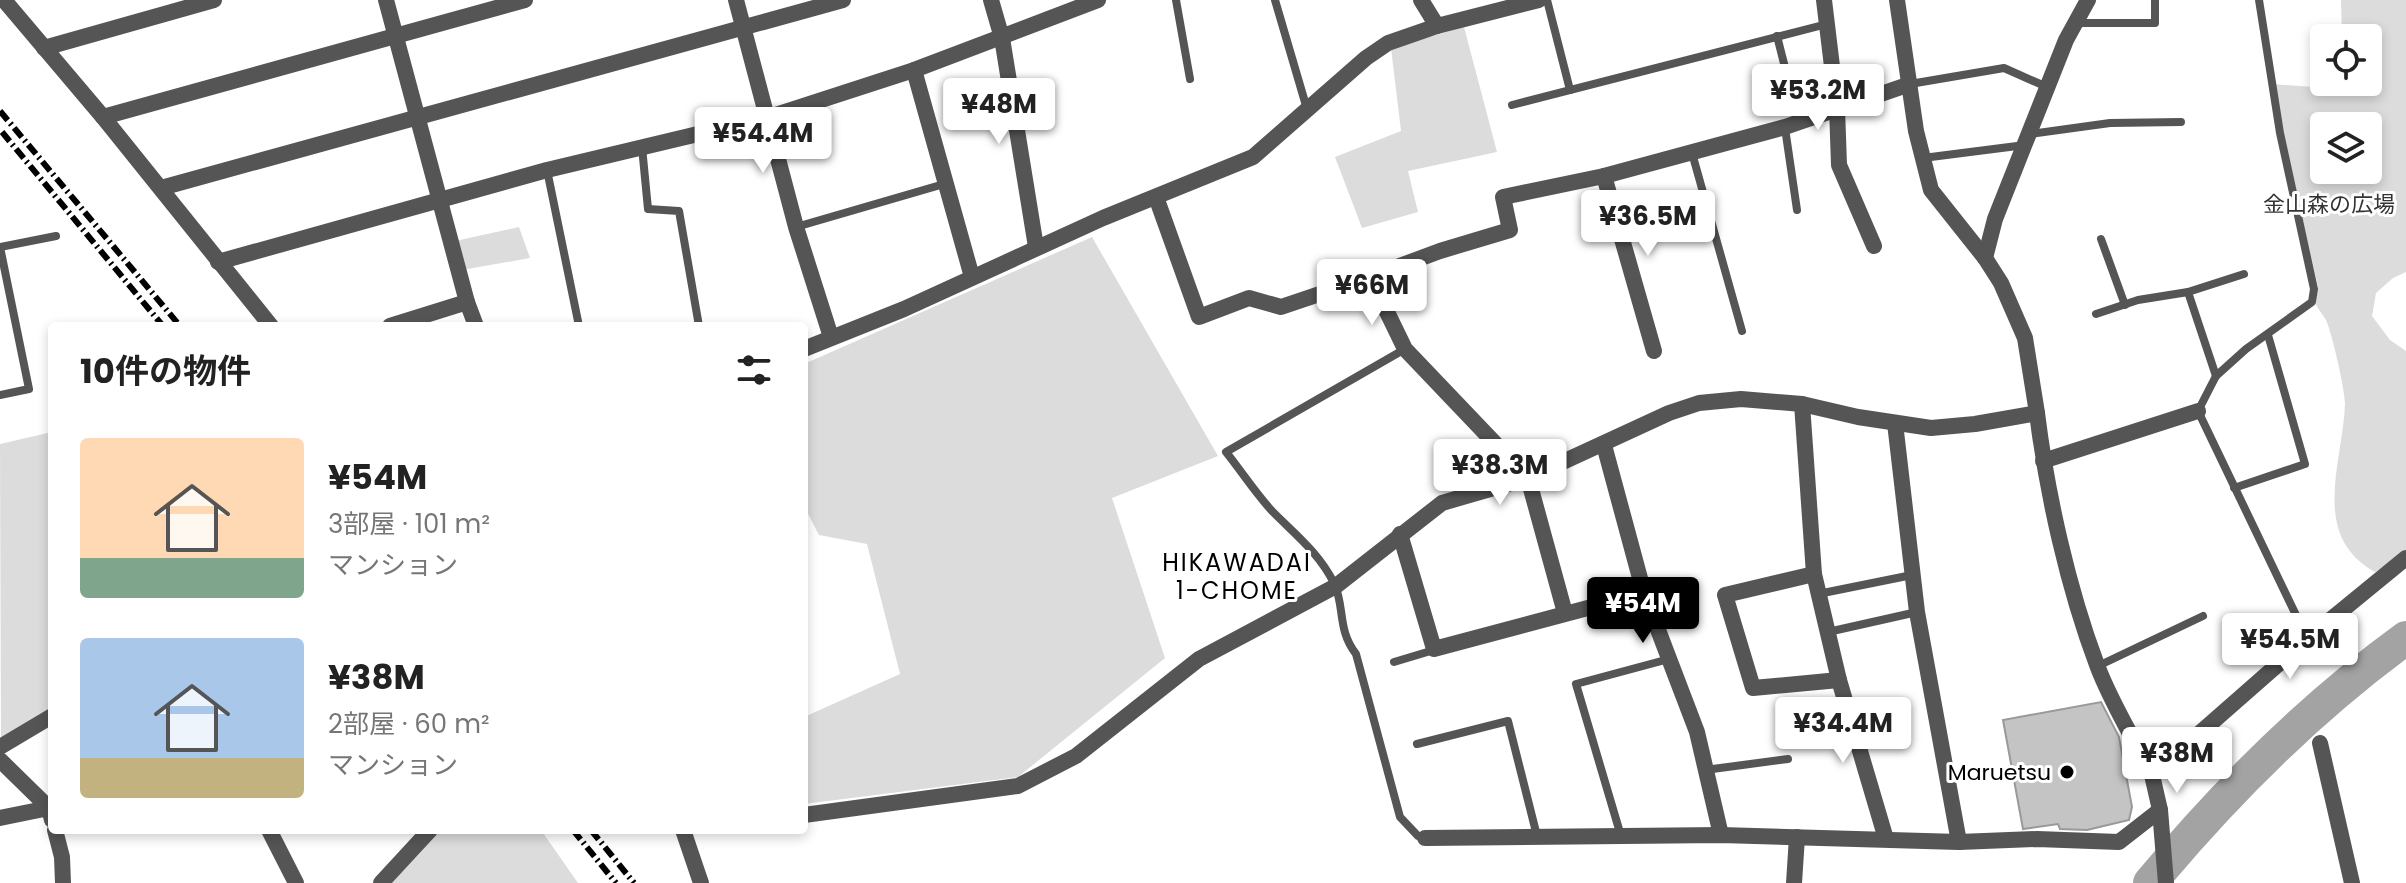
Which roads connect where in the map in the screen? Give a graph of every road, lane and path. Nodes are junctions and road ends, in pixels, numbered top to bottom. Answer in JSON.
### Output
{"nodes":[{"id":1,"x":4,"y":0,"type":"edge"},
{"id":2,"x":214,"y":0,"type":"edge"},
{"id":3,"x":386,"y":0,"type":"edge"},
{"id":4,"x":525,"y":0,"type":"edge"},
{"id":5,"x":736,"y":0,"type":"edge"},
{"id":6,"x":843,"y":0,"type":"edge"},
{"id":7,"x":991,"y":0,"type":"edge"},
{"id":8,"x":1098,"y":0,"type":"edge"},
{"id":9,"x":1176,"y":0,"type":"edge"},
{"id":10,"x":1275,"y":0,"type":"edge"},
{"id":11,"x":1421,"y":0,"type":"edge"},
{"id":12,"x":1539,"y":0,"type":"edge"},
{"id":13,"x":1547,"y":0,"type":"edge"},
{"id":14,"x":1824,"y":0,"type":"edge"},
{"id":15,"x":1897,"y":0,"type":"edge"},
{"id":16,"x":2088,"y":0,"type":"edge"},
{"id":17,"x":2155,"y":0,"type":"edge"},
{"id":18,"x":2259,"y":0,"type":"edge"},
{"id":19,"x":2074,"y":23,"type":"junction"},
{"id":20,"x":1828,"y":24,"type":"junction"},
{"id":21,"x":1437,"y":26,"type":"junction"},
{"id":22,"x":743,"y":27,"type":"junction"},
{"id":23,"x":395,"y":36,"type":"junction"},
{"id":24,"x":1777,"y":36,"type":"junction"},
{"id":25,"x":1002,"y":38,"type":"junction"},
{"id":26,"x":44,"y":48,"type":"junction"},
{"id":27,"x":914,"y":70,"type":"junction"},
{"id":28,"x":1190,"y":79,"type":"dead end"},
{"id":29,"x":1910,"y":84,"type":"junction"},
{"id":30,"x":2048,"y":87,"type":"junction"},
{"id":31,"x":1570,"y":90,"type":"junction"},
{"id":32,"x":1794,"y":103,"type":"dead end"},
{"id":33,"x":1512,"y":105,"type":"dead end"},
{"id":34,"x":1837,"y":108,"type":"junction"},
{"id":35,"x":1307,"y":110,"type":"junction"},
{"id":36,"x":103,"y":117,"type":"junction"},
{"id":37,"x":417,"y":117,"type":"junction"},
{"id":38,"x":769,"y":117,"type":"junction"},
{"id":39,"x":2181,"y":122,"type":"dead end"},
{"id":40,"x":1785,"y":127,"type":"junction"},
{"id":41,"x":2027,"y":140,"type":"junction"},
{"id":42,"x":642,"y":147,"type":"junction"},
{"id":43,"x":1692,"y":153,"type":"junction"},
{"id":44,"x":1923,"y":158,"type":"junction"},
{"id":45,"x":547,"y":170,"type":"junction"},
{"id":46,"x":1604,"y":176,"type":"junction"},
{"id":47,"x":944,"y":184,"type":"junction"},
{"id":48,"x":161,"y":188,"type":"junction"},
{"id":49,"x":1156,"y":197,"type":"junction"},
{"id":50,"x":439,"y":199,"type":"junction"},
{"id":51,"x":1797,"y":210,"type":"dead end"},
{"id":52,"x":796,"y":227,"type":"junction"},
{"id":53,"x":56,"y":236,"type":"dead end"},
{"id":54,"x":2101,"y":239,"type":"dead end"},
{"id":55,"x":1874,"y":246,"type":"dead end"},
{"id":56,"x":0,"y":247,"type":"edge"},
{"id":57,"x":1036,"y":247,"type":"junction"},
{"id":58,"x":1985,"y":258,"type":"junction"},
{"id":59,"x":218,"y":262,"type":"junction"},
{"id":60,"x":2244,"y":274,"type":"dead end"},
{"id":61,"x":972,"y":277,"type":"junction"},
{"id":62,"x":1370,"y":277,"type":"junction"},
{"id":63,"x":2188,"y":292,"type":"junction"},
{"id":64,"x":467,"y":302,"type":"junction"},
{"id":65,"x":2125,"y":305,"type":"junction"},
{"id":66,"x":2096,"y":314,"type":"dead end"},
{"id":67,"x":268,"y":322,"type":"edge"},
{"id":68,"x":403,"y":322,"type":"edge"},
{"id":69,"x":474,"y":322,"type":"edge"},
{"id":70,"x":578,"y":322,"type":"edge"},
{"id":71,"x":698,"y":322,"type":"edge"},
{"id":72,"x":1742,"y":331,"type":"dead end"},
{"id":73,"x":2268,"y":335,"type":"junction"},
{"id":74,"x":831,"y":337,"type":"junction"},
{"id":75,"x":808,"y":347,"type":"edge"},
{"id":76,"x":1405,"y":349,"type":"junction"},
{"id":77,"x":1654,"y":351,"type":"dead end"},
{"id":78,"x":2216,"y":376,"type":"junction"},
{"id":79,"x":0,"y":395,"type":"edge"},
{"id":80,"x":1802,"y":404,"type":"junction"},
{"id":81,"x":2198,"y":411,"type":"junction"},
{"id":82,"x":2037,"y":413,"type":"junction"},
{"id":83,"x":1895,"y":423,"type":"junction"},
{"id":84,"x":1604,"y":445,"type":"junction"},
{"id":85,"x":2043,"y":461,"type":"junction"},
{"id":86,"x":1528,"y":478,"type":"junction"},
{"id":87,"x":2234,"y":488,"type":"junction"},
{"id":88,"x":1400,"y":534,"type":"junction"},
{"id":89,"x":2406,"y":558,"type":"edge"},
{"id":90,"x":1814,"y":574,"type":"junction"},
{"id":91,"x":1912,"y":575,"type":"junction"},
{"id":92,"x":1336,"y":586,"type":"junction"},
{"id":93,"x":1644,"y":593,"type":"junction"},
{"id":94,"x":1818,"y":594,"type":"junction"},
{"id":95,"x":1917,"y":612,"type":"junction"},
{"id":96,"x":1565,"y":613,"type":"junction"},
{"id":97,"x":2203,"y":616,"type":"dead end"},
{"id":98,"x":1828,"y":632,"type":"junction"},
{"id":99,"x":2307,"y":639,"type":"junction"},
{"id":100,"x":1434,"y":649,"type":"junction"},
{"id":101,"x":1669,"y":659,"type":"junction"},
{"id":102,"x":1394,"y":662,"type":"dead end"},
{"id":103,"x":2097,"y":666,"type":"junction"},
{"id":104,"x":1839,"y":680,"type":"junction"},
{"id":105,"x":48,"y":718,"type":"edge"},
{"id":106,"x":2320,"y":743,"type":"dead end"},
{"id":107,"x":1417,"y":744,"type":"dead end"},
{"id":108,"x":0,"y":747,"type":"edge"},
{"id":109,"x":1788,"y":759,"type":"dead end"},
{"id":110,"x":0,"y":760,"type":"edge"},
{"id":111,"x":1705,"y":770,"type":"junction"},
{"id":112,"x":2152,"y":775,"type":"junction"},
{"id":113,"x":48,"y":812,"type":"edge"},
{"id":114,"x":48,"y":814,"type":"edge"},
{"id":115,"x":808,"y":814,"type":"edge"},
{"id":116,"x":2161,"y":816,"type":"junction"},
{"id":117,"x":0,"y":818,"type":"edge"},
{"id":118,"x":56,"y":834,"type":"edge"},
{"id":119,"x":271,"y":834,"type":"edge"},
{"id":120,"x":426,"y":834,"type":"edge"},
{"id":121,"x":688,"y":834,"type":"edge"},
{"id":122,"x":1721,"y":835,"type":"junction"},
{"id":123,"x":1621,"y":836,"type":"junction"},
{"id":124,"x":1537,"y":837,"type":"junction"},
{"id":125,"x":1797,"y":837,"type":"junction"},
{"id":126,"x":1425,"y":838,"type":"joint"},
{"id":127,"x":1886,"y":839,"type":"junction"},
{"id":128,"x":1959,"y":842,"type":"junction"},
{"id":129,"x":63,"y":883,"type":"edge"},
{"id":130,"x":296,"y":883,"type":"edge"},
{"id":131,"x":381,"y":883,"type":"edge"},
{"id":132,"x":701,"y":883,"type":"edge"},
{"id":133,"x":1794,"y":883,"type":"edge"},
{"id":134,"x":2166,"y":883,"type":"edge"},
{"id":135,"x":2352,"y":883,"type":"edge"}],
"edges":[{"from":1,"to":26,"type":"street"},
{"from":2,"to":26,"type":"street"},
{"from":3,"to":23,"type":"street"},
{"from":4,"to":23,"type":"street"},
{"from":5,"to":22,"type":"street"},
{"from":6,"to":22,"type":"street"},
{"from":7,"to":25,"type":"street"},
{"from":8,"to":25,"type":"street"},
{"from":9,"to":28,"type":"lane"},
{"from":10,"to":35,"type":"lane"},
{"from":11,"to":21,"type":"street"},
{"from":12,"to":21,"type":"street"},
{"from":13,"to":31,"type":"lane"},
{"from":14,"to":20,"type":"street"},
{"from":15,"to":29,"type":"street"},
{"from":16,"to":19,"type":"street"},
{"from":17,"to":19,"type":"lane"},
{"from":18,"to":73,"type":"lane"},
{"from":19,"to":30,"type":"street"},
{"from":20,"to":24,"type":"lane"},
{"from":20,"to":34,"type":"street"},
{"from":21,"to":35,"type":"street"},
{"from":22,"to":37,"type":"street"},
{"from":22,"to":38,"type":"street"},
{"from":23,"to":36,"type":"street"},
{"from":23,"to":37,"type":"street"},
{"from":24,"to":31,"type":"lane"},
{"from":24,"to":32,"type":"lane"},
{"from":25,"to":27,"type":"street"},
{"from":25,"to":57,"type":"street"},
{"from":26,"to":36,"type":"street"},
{"from":27,"to":38,"type":"street"},
{"from":27,"to":47,"type":"street"},
{"from":29,"to":30,"type":"lane"},
{"from":29,"to":34,"type":"street"},
{"from":29,"to":44,"type":"street"},
{"from":30,"to":41,"type":"street"},
{"from":31,"to":33,"type":"lane"},
{"from":34,"to":40,"type":"street"},
{"from":34,"to":55,"type":"street"},
{"from":35,"to":49,"type":"street"},
{"from":36,"to":48,"type":"street"},
{"from":37,"to":48,"type":"street"},
{"from":37,"to":50,"type":"street"},
{"from":38,"to":42,"type":"street"},
{"from":38,"to":52,"type":"street"},
{"from":39,"to":41,"type":"lane"},
{"from":40,"to":43,"type":"street"},
{"from":40,"to":51,"type":"lane"},
{"from":41,"to":44,"type":"lane"},
{"from":41,"to":58,"type":"street"},
{"from":42,"to":45,"type":"street"},
{"from":42,"to":71,"type":"lane"},
{"from":43,"to":46,"type":"street"},
{"from":43,"to":72,"type":"lane"},
{"from":44,"to":58,"type":"street"},
{"from":45,"to":50,"type":"street"},
{"from":45,"to":70,"type":"lane"},
{"from":46,"to":62,"type":"street"},
{"from":46,"to":77,"type":"street"},
{"from":47,"to":52,"type":"lane"},
{"from":47,"to":61,"type":"street"},
{"from":48,"to":59,"type":"street"},
{"from":49,"to":57,"type":"street"},
{"from":49,"to":62,"type":"street"},
{"from":50,"to":59,"type":"street"},
{"from":50,"to":64,"type":"street"},
{"from":52,"to":74,"type":"street"},
{"from":53,"to":56,"type":"lane"},
{"from":54,"to":65,"type":"lane"},
{"from":56,"to":79,"type":"lane"},
{"from":57,"to":61,"type":"street"},
{"from":58,"to":82,"type":"street"},
{"from":59,"to":67,"type":"street"},
{"from":60,"to":63,"type":"lane"},
{"from":61,"to":74,"type":"street"},
{"from":62,"to":76,"type":"street"},
{"from":63,"to":65,"type":"lane"},
{"from":63,"to":78,"type":"lane"},
{"from":64,"to":68,"type":"street"},
{"from":64,"to":69,"type":"street"},
{"from":65,"to":66,"type":"lane"},
{"from":73,"to":78,"type":"lane"},
{"from":73,"to":87,"type":"lane"},
{"from":74,"to":75,"type":"street"},
{"from":76,"to":86,"type":"street"},
{"from":76,"to":92,"type":"lane"},
{"from":78,"to":81,"type":"lane"},
{"from":80,"to":83,"type":"street"},
{"from":80,"to":84,"type":"street"},
{"from":80,"to":90,"type":"street"},
{"from":81,"to":85,"type":"street"},
{"from":81,"to":87,"type":"lane"},
{"from":82,"to":83,"type":"street"},
{"from":82,"to":85,"type":"street"},
{"from":83,"to":91,"type":"street"},
{"from":84,"to":86,"type":"street"},
{"from":84,"to":93,"type":"street"},
{"from":85,"to":103,"type":"street"},
{"from":86,"to":88,"type":"street"},
{"from":86,"to":96,"type":"street"},
{"from":87,"to":99,"type":"lane"},
{"from":88,"to":92,"type":"street"},
{"from":88,"to":100,"type":"street"},
{"from":89,"to":99,"type":"street"},
{"from":90,"to":94,"type":"street"},
{"from":90,"to":104,"type":"street"},
{"from":91,"to":94,"type":"lane"},
{"from":91,"to":95,"type":"street"},
{"from":92,"to":115,"type":"street"},
{"from":92,"to":126,"type":"lane"},
{"from":93,"to":96,"type":"street"},
{"from":93,"to":101,"type":"street"},
{"from":94,"to":98,"type":"street"},
{"from":95,"to":98,"type":"lane"},
{"from":95,"to":128,"type":"street"},
{"from":96,"to":100,"type":"street"},
{"from":97,"to":103,"type":"lane"},
{"from":98,"to":104,"type":"street"},
{"from":99,"to":112,"type":"street"},
{"from":100,"to":102,"type":"lane"},
{"from":101,"to":111,"type":"street"},
{"from":101,"to":123,"type":"lane"},
{"from":103,"to":112,"type":"street"},
{"from":104,"to":127,"type":"street"},
{"from":105,"to":108,"type":"street"},
{"from":106,"to":135,"type":"street"},
{"from":107,"to":124,"type":"lane"},
{"from":109,"to":111,"type":"lane"},
{"from":110,"to":113,"type":"street"},
{"from":111,"to":122,"type":"street"},
{"from":112,"to":116,"type":"street"},
{"from":114,"to":117,"type":"street"},
{"from":116,"to":128,"type":"street"},
{"from":116,"to":134,"type":"street"},
{"from":118,"to":129,"type":"street"},
{"from":119,"to":130,"type":"street"},
{"from":120,"to":131,"type":"street"},
{"from":121,"to":132,"type":"street"},
{"from":122,"to":123,"type":"street"},
{"from":122,"to":125,"type":"street"},
{"from":123,"to":124,"type":"street"},
{"from":124,"to":126,"type":"street"},
{"from":125,"to":127,"type":"street"},
{"from":125,"to":133,"type":"street"},
{"from":127,"to":128,"type":"street"}]}
